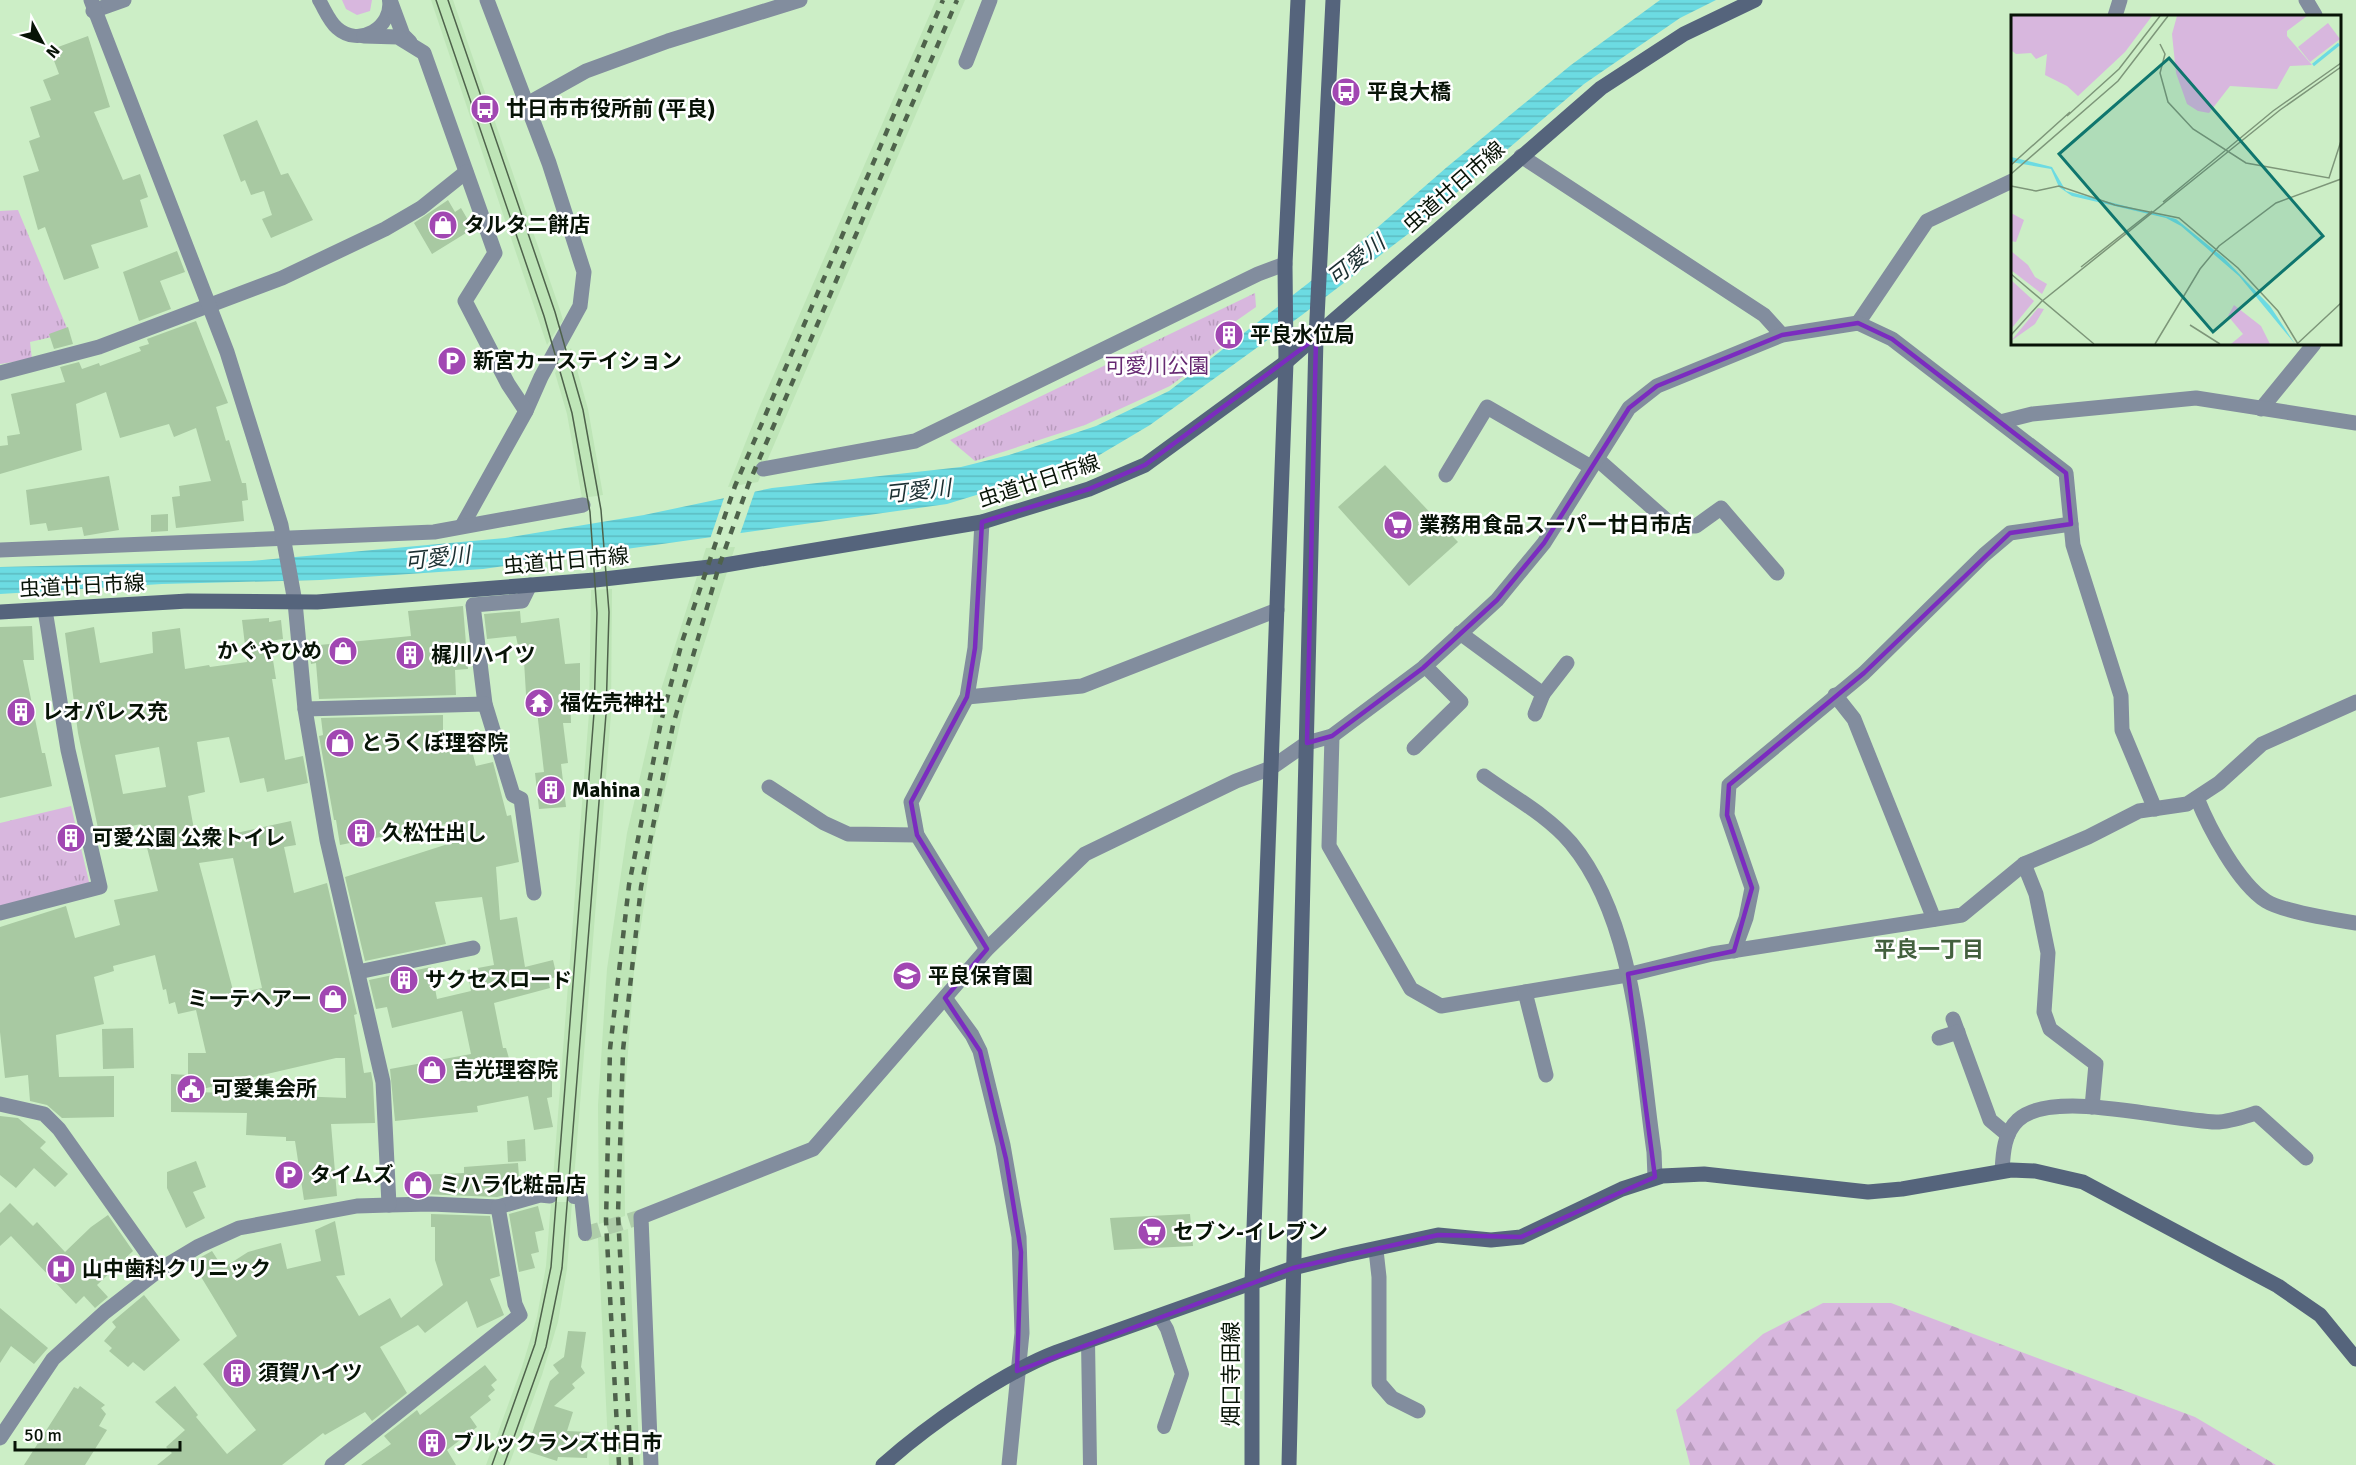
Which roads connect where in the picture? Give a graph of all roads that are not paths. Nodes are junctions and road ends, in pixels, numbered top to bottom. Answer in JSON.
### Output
{"nodes":[{"id":1,"x":124,"y":0,"type":"edge"},
{"id":2,"x":320,"y":0,"type":"edge"},
{"id":3,"x":390,"y":0,"type":"edge"},
{"id":4,"x":487,"y":0,"type":"edge"},
{"id":5,"x":801,"y":0,"type":"edge"},
{"id":6,"x":990,"y":0,"type":"edge"},
{"id":7,"x":1298,"y":0,"type":"edge"},
{"id":8,"x":1333,"y":0,"type":"edge"},
{"id":9,"x":1755,"y":0,"type":"edge"},
{"id":10,"x":2120,"y":0,"type":"edge"},
{"id":11,"x":2306,"y":0,"type":"edge"},
{"id":12,"x":92,"y":5,"type":"edge"},
{"id":13,"x":2115,"y":15,"type":"edge"},
{"id":14,"x":2315,"y":15,"type":"dead end"},
{"id":15,"x":364,"y":36,"type":"junction"},
{"id":16,"x":410,"y":42,"type":"junction"},
{"id":17,"x":966,"y":62,"type":"dead end"},
{"id":18,"x":527,"y":104,"type":"junction"},
{"id":19,"x":1521,"y":156,"type":"junction"},
{"id":20,"x":466,"y":172,"type":"junction"},
{"id":21,"x":2011,"y":182,"type":"edge"},
{"id":22,"x":1285,"y":267,"type":"junction"},
{"id":23,"x":209,"y":303,"type":"junction"},
{"id":24,"x":1858,"y":323,"type":"junction"},
{"id":25,"x":1782,"y":335,"type":"junction"},
{"id":26,"x":1316,"y":338,"type":"junction"},
{"id":27,"x":2313,"y":345,"type":"edge"},
{"id":28,"x":1286,"y":362,"type":"junction"},
{"id":29,"x":0,"y":373,"type":"edge"},
{"id":30,"x":2261,"y":409,"type":"junction"},
{"id":31,"x":526,"y":411,"type":"junction"},
{"id":32,"x":2000,"y":422,"type":"junction"},
{"id":33,"x":2356,"y":423,"type":"edge"},
{"id":34,"x":1594,"y":463,"type":"junction"},
{"id":35,"x":763,"y":469,"type":"dead end"},
{"id":36,"x":1446,"y":475,"type":"dead end"},
{"id":37,"x":584,"y":505,"type":"dead end"},
{"id":38,"x":982,"y":522,"type":"junction"},
{"id":39,"x":2071,"y":524,"type":"junction"},
{"id":40,"x":462,"y":526,"type":"junction"},
{"id":41,"x":284,"y":543,"type":"junction"},
{"id":42,"x":0,"y":550,"type":"edge"},
{"id":43,"x":1777,"y":573,"type":"dead end"},
{"id":44,"x":530,"y":585,"type":"junction"},
{"id":45,"x":294,"y":596,"type":"junction"},
{"id":46,"x":45,"y":610,"type":"junction"},
{"id":47,"x":1277,"y":610,"type":"junction"},
{"id":48,"x":0,"y":612,"type":"edge"},
{"id":49,"x":1460,"y":633,"type":"junction"},
{"id":50,"x":1567,"y":663,"type":"dead end"},
{"id":51,"x":1425,"y":666,"type":"junction"},
{"id":52,"x":1543,"y":694,"type":"junction"},
{"id":53,"x":1835,"y":695,"type":"junction"},
{"id":54,"x":967,"y":697,"type":"junction"},
{"id":55,"x":2356,"y":702,"type":"edge"},
{"id":56,"x":485,"y":704,"type":"junction"},
{"id":57,"x":305,"y":709,"type":"junction"},
{"id":58,"x":1535,"y":714,"type":"dead end"},
{"id":59,"x":1332,"y":736,"type":"junction"},
{"id":60,"x":1306,"y":743,"type":"junction"},
{"id":61,"x":1414,"y":748,"type":"dead end"},
{"id":62,"x":1271,"y":768,"type":"junction"},
{"id":63,"x":1484,"y":776,"type":"dead end"},
{"id":64,"x":769,"y":787,"type":"dead end"},
{"id":65,"x":2197,"y":798,"type":"junction"},
{"id":66,"x":2155,"y":809,"type":"junction"},
{"id":67,"x":917,"y":835,"type":"junction"},
{"id":68,"x":2024,"y":864,"type":"junction"},
{"id":69,"x":534,"y":893,"type":"dead end"},
{"id":70,"x":0,"y":913,"type":"edge"},
{"id":71,"x":1934,"y":919,"type":"junction"},
{"id":72,"x":2356,"y":924,"type":"edge"},
{"id":73,"x":472,"y":948,"type":"dead end"},
{"id":74,"x":987,"y":949,"type":"junction"},
{"id":75,"x":1734,"y":951,"type":"junction"},
{"id":76,"x":358,"y":972,"type":"junction"},
{"id":77,"x":1628,"y":975,"type":"junction"},
{"id":78,"x":1525,"y":992,"type":"junction"},
{"id":79,"x":945,"y":998,"type":"junction"},
{"id":80,"x":1939,"y":1038,"type":"dead end"},
{"id":81,"x":1546,"y":1075,"type":"dead end"},
{"id":82,"x":0,"y":1104,"type":"edge"},
{"id":83,"x":2092,"y":1107,"type":"junction"},
{"id":84,"x":2008,"y":1135,"type":"junction"},
{"id":85,"x":2306,"y":1158,"type":"dead end"},
{"id":86,"x":2002,"y":1171,"type":"junction"},
{"id":87,"x":1655,"y":1177,"type":"junction"},
{"id":88,"x":550,"y":1196,"type":"dead end"},
{"id":89,"x":574,"y":1197,"type":"dead end"},
{"id":90,"x":389,"y":1205,"type":"junction"},
{"id":91,"x":498,"y":1207,"type":"junction"},
{"id":92,"x":585,"y":1234,"type":"dead end"},
{"id":93,"x":1376,"y":1250,"type":"junction"},
{"id":94,"x":1293,"y":1268,"type":"junction"},
{"id":95,"x":159,"y":1270,"type":"junction"},
{"id":96,"x":1252,"y":1282,"type":"junction"},
{"id":97,"x":1160,"y":1317,"type":"junction"},
{"id":98,"x":1088,"y":1341,"type":"junction"},
{"id":99,"x":2356,"y":1359,"type":"edge"},
{"id":100,"x":1017,"y":1371,"type":"junction"},
{"id":101,"x":1418,"y":1412,"type":"dead end"},
{"id":102,"x":1164,"y":1427,"type":"dead end"},
{"id":103,"x":0,"y":1438,"type":"edge"},
{"id":104,"x":332,"y":1465,"type":"edge"},
{"id":105,"x":651,"y":1465,"type":"edge"},
{"id":106,"x":883,"y":1465,"type":"edge"},
{"id":107,"x":1009,"y":1465,"type":"edge"},
{"id":108,"x":1090,"y":1465,"type":"edge"},
{"id":109,"x":1251,"y":1465,"type":"edge"},
{"id":110,"x":1289,"y":1465,"type":"edge"}],
"edges":[{"from":1,"to":12,"type":"street"},
{"from":2,"to":15,"type":"lane"},
{"from":3,"to":15,"type":"lane"},
{"from":3,"to":16,"type":"street"},
{"from":4,"to":18,"type":"street"},
{"from":5,"to":18,"type":"street"},
{"from":6,"to":17,"type":"street"},
{"from":7,"to":22,"type":"street","name":"畑口寺田線"},
{"from":8,"to":26,"type":"street"},
{"from":9,"to":19,"type":"street","name":"虫道廿日市線"},
{"from":10,"to":13,"type":"street"},
{"from":11,"to":14,"type":"street"},
{"from":12,"to":23,"type":"street"},
{"from":15,"to":16,"type":"street"},
{"from":16,"to":20,"type":"street"},
{"from":18,"to":31,"type":"street"},
{"from":19,"to":25,"type":"street"},
{"from":19,"to":26,"type":"street","name":"虫道廿日市線"},
{"from":20,"to":23,"type":"street"},
{"from":20,"to":31,"type":"street"},
{"from":21,"to":24,"type":"street"},
{"from":22,"to":28,"type":"street","name":"畑口寺田線"},
{"from":22,"to":35,"type":"street"},
{"from":23,"to":29,"type":"street"},
{"from":23,"to":41,"type":"street"},
{"from":24,"to":25,"type":"street"},
{"from":24,"to":32,"type":"street"},
{"from":25,"to":34,"type":"street"},
{"from":26,"to":28,"type":"street","name":"虫道廿日市線"},
{"from":26,"to":60,"type":"street"},
{"from":27,"to":30,"type":"street"},
{"from":28,"to":38,"type":"street","name":"虫道廿日市線"},
{"from":28,"to":47,"type":"street","name":"畑口寺田線"},
{"from":30,"to":32,"type":"street"},
{"from":30,"to":33,"type":"street"},
{"from":31,"to":40,"type":"street"},
{"from":32,"to":39,"type":"street"},
{"from":34,"to":36,"type":"street"},
{"from":34,"to":43,"type":"street"},
{"from":34,"to":49,"type":"street"},
{"from":37,"to":40,"type":"street"},
{"from":38,"to":44,"type":"street","name":"虫道廿日市線"},
{"from":38,"to":54,"type":"street"},
{"from":39,"to":53,"type":"street"},
{"from":39,"to":66,"type":"street"},
{"from":40,"to":41,"type":"street"},
{"from":41,"to":42,"type":"street"},
{"from":41,"to":45,"type":"street"},
{"from":44,"to":45,"type":"street","name":"虫道廿日市線"},
{"from":44,"to":56,"type":"street"},
{"from":45,"to":46,"type":"street","name":"虫道廿日市線"},
{"from":45,"to":57,"type":"street"},
{"from":46,"to":48,"type":"street","name":"虫道廿日市線"},
{"from":46,"to":70,"type":"street"},
{"from":47,"to":54,"type":"street"},
{"from":47,"to":62,"type":"street","name":"畑口寺田線"},
{"from":49,"to":51,"type":"street"},
{"from":49,"to":52,"type":"street"},
{"from":50,"to":52,"type":"street"},
{"from":51,"to":59,"type":"street"},
{"from":51,"to":61,"type":"street"},
{"from":52,"to":58,"type":"street"},
{"from":53,"to":71,"type":"street"},
{"from":53,"to":75,"type":"street"},
{"from":54,"to":67,"type":"street"},
{"from":55,"to":65,"type":"street"},
{"from":56,"to":57,"type":"street"},
{"from":56,"to":69,"type":"street"},
{"from":57,"to":76,"type":"street"},
{"from":59,"to":60,"type":"street"},
{"from":59,"to":78,"type":"street"},
{"from":60,"to":62,"type":"street"},
{"from":60,"to":94,"type":"street"},
{"from":62,"to":74,"type":"street"},
{"from":62,"to":96,"type":"street","name":"畑口寺田線"},
{"from":63,"to":77,"type":"street"},
{"from":64,"to":67,"type":"street"},
{"from":65,"to":66,"type":"street"},
{"from":65,"to":72,"type":"street"},
{"from":66,"to":68,"type":"street"},
{"from":67,"to":74,"type":"street"},
{"from":68,"to":71,"type":"street"},
{"from":68,"to":83,"type":"street"},
{"from":71,"to":75,"type":"street"},
{"from":73,"to":76,"type":"street"},
{"from":74,"to":79,"type":"street"},
{"from":75,"to":77,"type":"street"},
{"from":76,"to":90,"type":"street"},
{"from":77,"to":78,"type":"street"},
{"from":77,"to":87,"type":"street"},
{"from":78,"to":81,"type":"street"},
{"from":79,"to":100,"type":"street"},
{"from":79,"to":105,"type":"street"},
{"from":80,"to":84,"type":"street"},
{"from":82,"to":95,"type":"street"},
{"from":83,"to":84,"type":"street"},
{"from":83,"to":85,"type":"street"},
{"from":84,"to":86,"type":"street"},
{"from":86,"to":87,"type":"street"},
{"from":86,"to":99,"type":"street"},
{"from":87,"to":93,"type":"street"},
{"from":88,"to":91,"type":"street"},
{"from":89,"to":92,"type":"lane"},
{"from":90,"to":91,"type":"street"},
{"from":90,"to":95,"type":"street"},
{"from":91,"to":104,"type":"street"},
{"from":93,"to":94,"type":"street"},
{"from":93,"to":101,"type":"street"},
{"from":94,"to":96,"type":"street"},
{"from":94,"to":110,"type":"street"},
{"from":95,"to":103,"type":"street"},
{"from":96,"to":97,"type":"street"},
{"from":96,"to":109,"type":"street","name":"畑口寺田線"},
{"from":97,"to":98,"type":"street"},
{"from":97,"to":102,"type":"lane"},
{"from":98,"to":100,"type":"street"},
{"from":98,"to":108,"type":"lane"},
{"from":100,"to":106,"type":"street"},
{"from":100,"to":107,"type":"street"}]}
